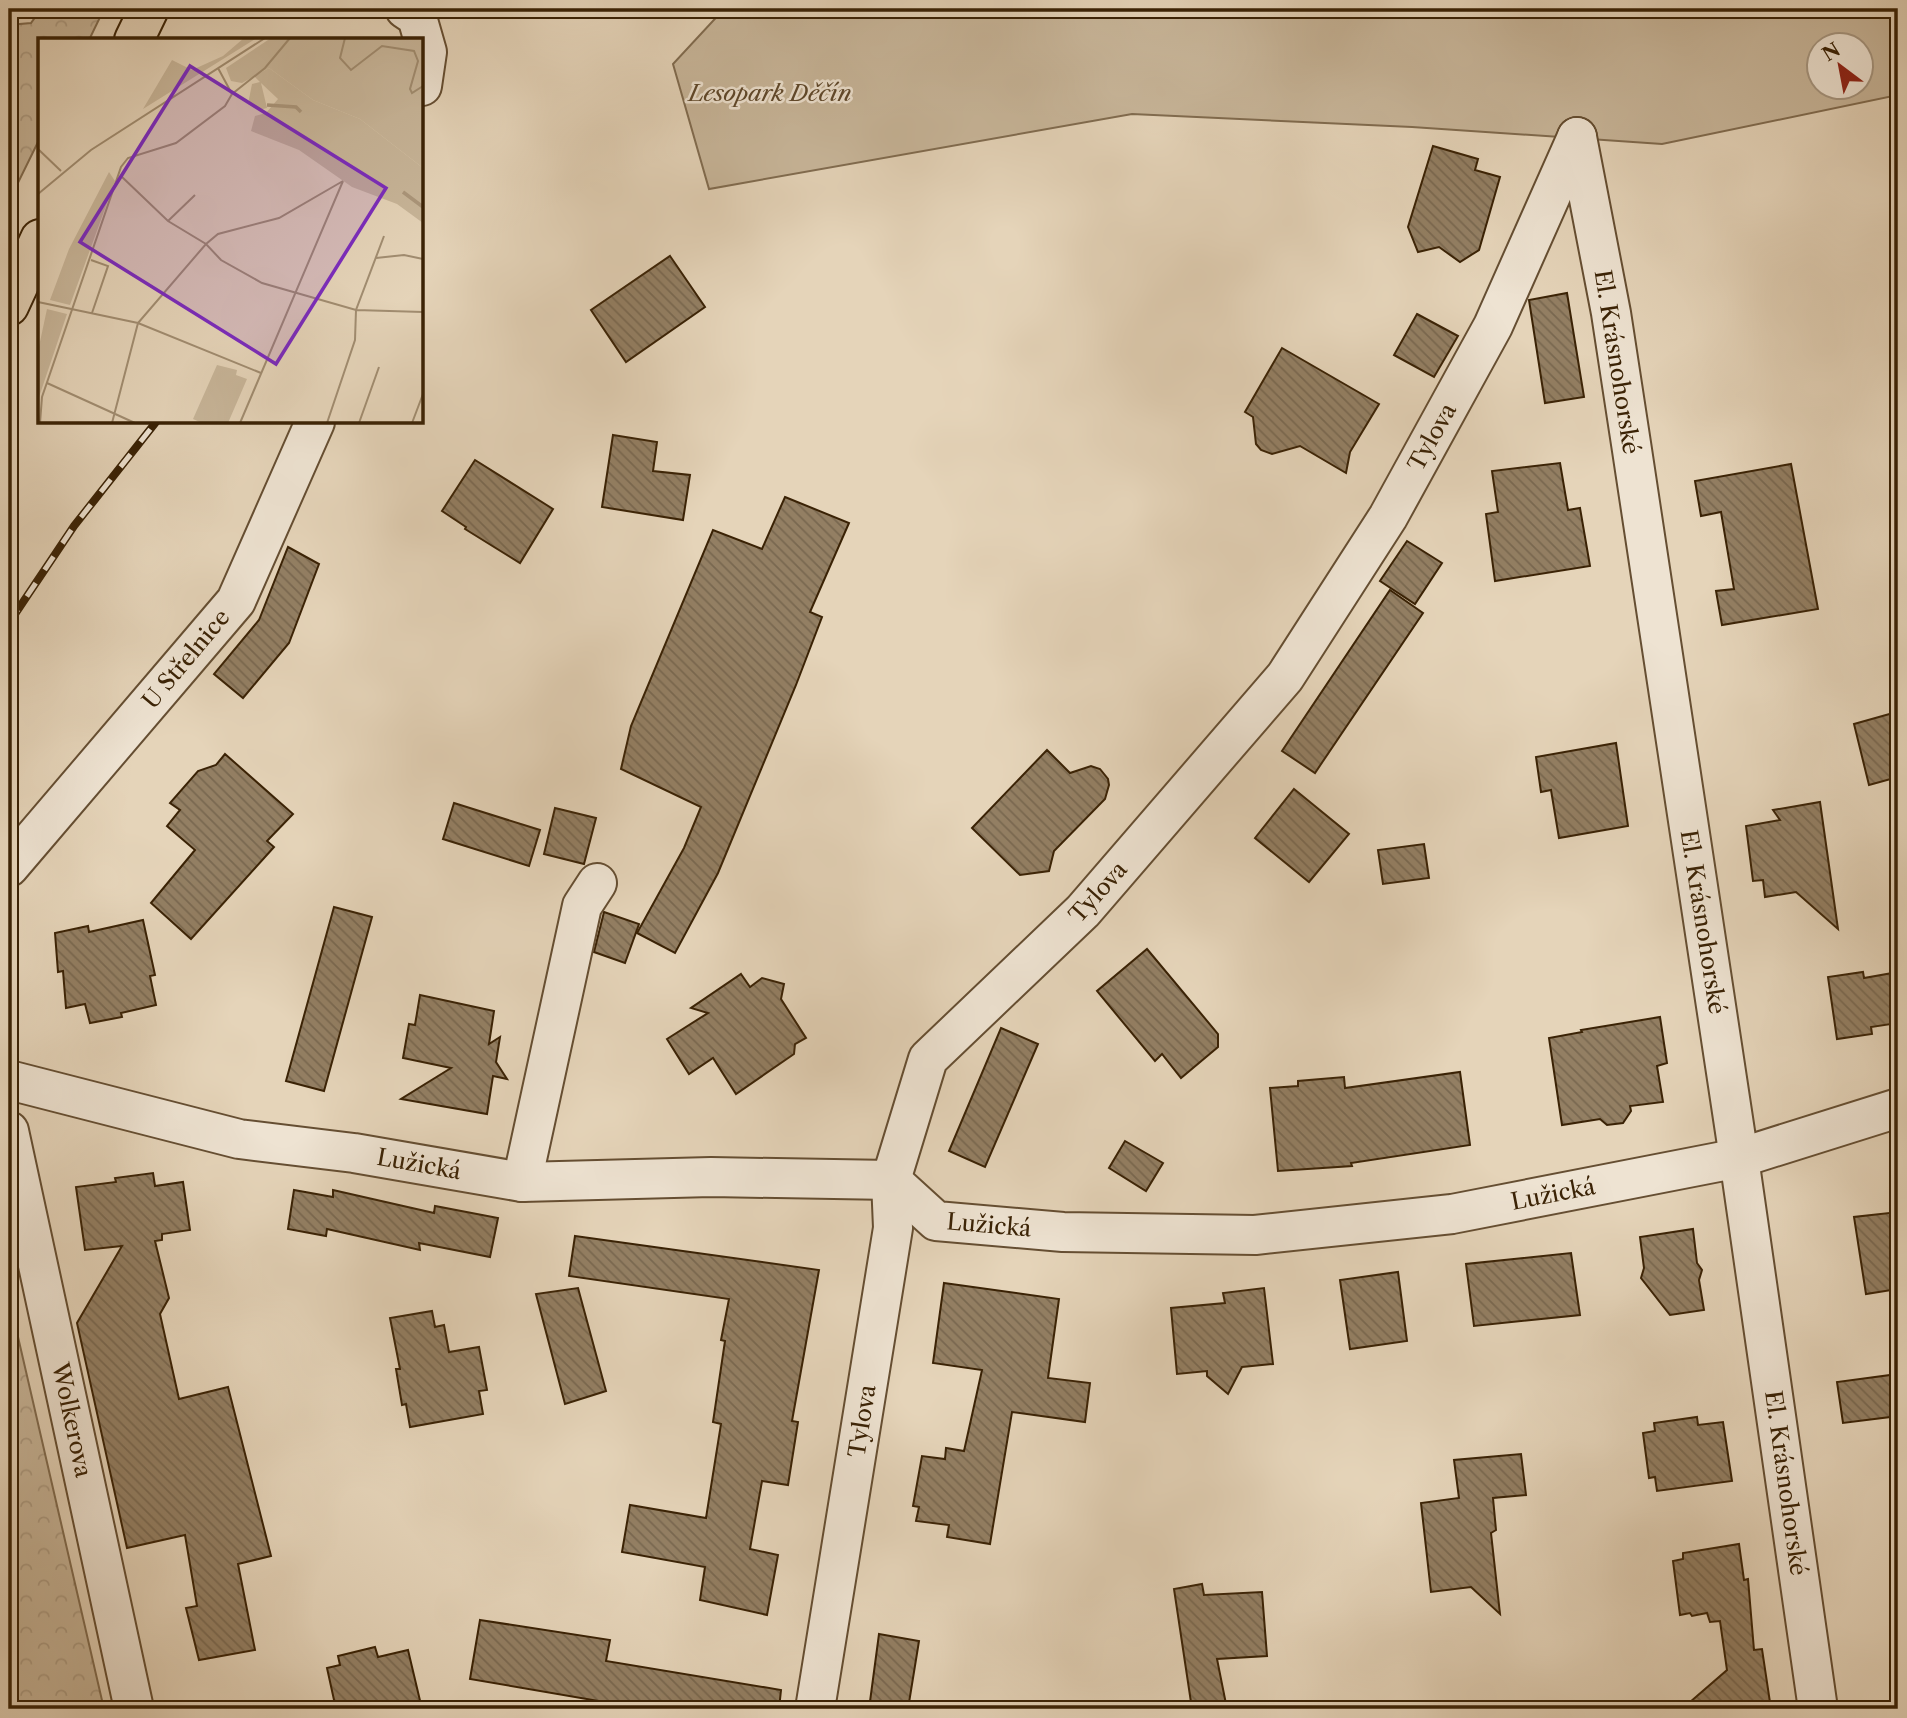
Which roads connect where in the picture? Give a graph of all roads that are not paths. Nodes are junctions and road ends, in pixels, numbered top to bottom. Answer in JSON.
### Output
{"nodes":[{"id":1,"x":149,"y":9,"type":"edge"},
{"id":2,"x":414,"y":11,"type":"edge"},
{"id":3,"x":135,"y":38,"type":"edge"},
{"id":4,"x":423,"y":38,"type":"edge"},
{"id":5,"x":424,"y":43,"type":"edge"},
{"id":6,"x":424,"y":72,"type":"edge"},
{"id":7,"x":1577,"y":137,"type":"joint"},
{"id":8,"x":38,"y":243,"type":"edge"},
{"id":9,"x":9,"y":306,"type":"edge"},
{"id":10,"x":314,"y":424,"type":"edge"},
{"id":11,"x":9,"y":867,"type":"edge"},
{"id":12,"x":597,"y":883,"type":"dead end"},
{"id":13,"x":9,"y":1080,"type":"edge"},
{"id":14,"x":1898,"y":1108,"type":"edge"},
{"id":15,"x":9,"y":1131,"type":"edge"},
{"id":16,"x":1739,"y":1158,"type":"junction"},
{"id":17,"x":891,"y":1180,"type":"junction"},
{"id":18,"x":522,"y":1182,"type":"junction"},
{"id":19,"x":134,"y":1709,"type":"edge"},
{"id":20,"x":815,"y":1709,"type":"edge"},
{"id":21,"x":1818,"y":1709,"type":"edge"}],
"edges":[{"from":1,"to":3,"type":"main road"},
{"from":2,"to":4,"type":"street"},
{"from":5,"to":6,"type":"street"},
{"from":7,"to":16,"type":"street","name":"El. Krásnohorské"},
{"from":7,"to":17,"type":"street","name":"Tylova"},
{"from":8,"to":9,"type":"main road"},
{"from":10,"to":11,"type":"street","name":"U Střelnice"},
{"from":12,"to":18,"type":"street"},
{"from":13,"to":18,"type":"street","name":"Lužická"},
{"from":14,"to":16,"type":"street","name":"Lužická"},
{"from":15,"to":19,"type":"street","name":"Wolkerova"},
{"from":16,"to":17,"type":"street","name":"Lužická"},
{"from":16,"to":21,"type":"street","name":"El. Krásnohorské"},
{"from":17,"to":18,"type":"street","name":"Lužická"},
{"from":17,"to":20,"type":"street","name":"Tylova"}]}
